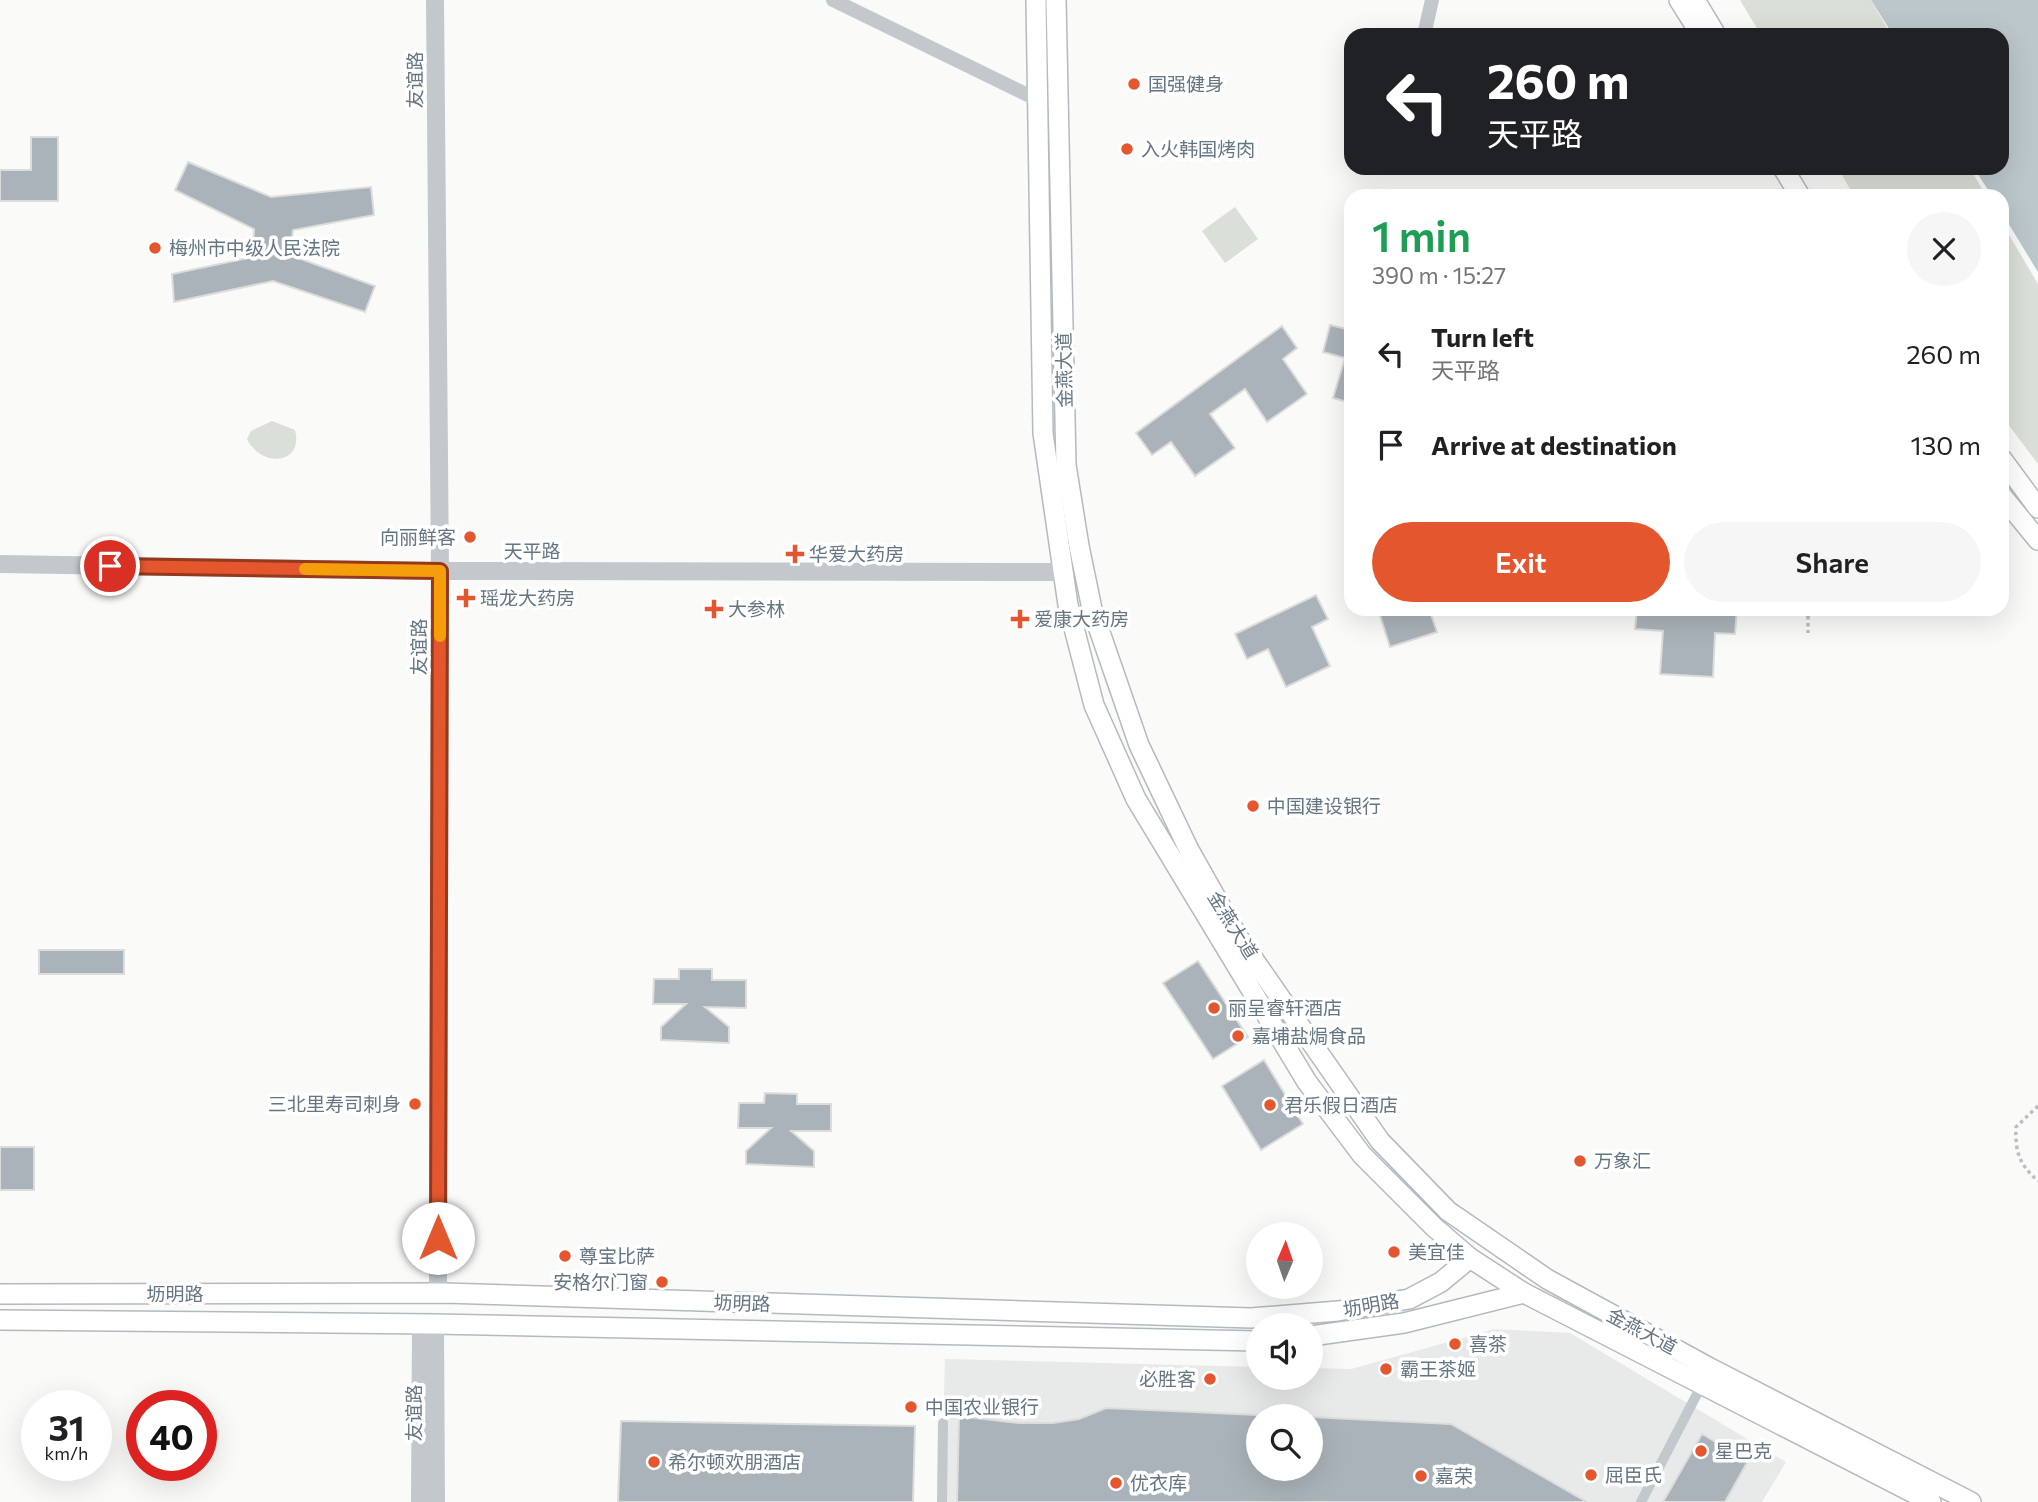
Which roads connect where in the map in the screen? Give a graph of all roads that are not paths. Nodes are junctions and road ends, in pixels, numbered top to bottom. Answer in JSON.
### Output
{"nodes":[{"id":1,"x":435,"y":0,"type":"edge"},
{"id":2,"x":833,"y":0,"type":"edge"},
{"id":3,"x":1036,"y":0,"type":"edge"},
{"id":4,"x":1056,"y":0,"type":"edge"},
{"id":5,"x":1432,"y":0,"type":"edge"},
{"id":6,"x":1679,"y":0,"type":"edge"},
{"id":7,"x":1695,"y":0,"type":"edge"},
{"id":8,"x":1426,"y":28,"type":"edge"},
{"id":9,"x":1697,"y":28,"type":"edge"},
{"id":10,"x":1712,"y":28,"type":"edge"},
{"id":11,"x":1038,"y":100,"type":"junction"},
{"id":12,"x":2009,"y":469,"type":"edge"},
{"id":13,"x":2009,"y":504,"type":"edge"},
{"id":14,"x":2038,"y":508,"type":"edge"},
{"id":15,"x":2038,"y":540,"type":"edge"},
{"id":16,"x":0,"y":564,"type":"edge"},
{"id":17,"x":440,"y":571,"type":"junction"},
{"id":18,"x":1063,"y":572,"type":"junction"},
{"id":19,"x":1470,"y":1258,"type":"junction"},
{"id":20,"x":438,"y":1293,"type":"junction"},
{"id":21,"x":1524,"y":1293,"type":"junction"},
{"id":22,"x":0,"y":1294,"type":"edge"},
{"id":23,"x":0,"y":1320,"type":"edge"},
{"id":24,"x":428,"y":1324,"type":"junction"},
{"id":25,"x":1323,"y":1334,"type":"edge"},
{"id":26,"x":1246,"y":1341,"type":"edge"},
{"id":27,"x":1697,"y":1394,"type":"dead end"},
{"id":28,"x":943,"y":1423,"type":"dead end"},
{"id":29,"x":420,"y":1502,"type":"edge"},
{"id":30,"x":436,"y":1502,"type":"edge"},
{"id":31,"x":942,"y":1502,"type":"edge"},
{"id":32,"x":1641,"y":1502,"type":"edge"},
{"id":33,"x":1931,"y":1502,"type":"edge"},
{"id":34,"x":1971,"y":1502,"type":"edge"}],
"edges":[{"from":1,"to":17,"type":"street","name":"友谊路"},
{"from":2,"to":11,"type":"street"},
{"from":3,"to":11,"type":"main road","name":"金燕大道"},
{"from":4,"to":34,"type":"main road","name":"金燕大道"},
{"from":5,"to":8,"type":"street"},
{"from":6,"to":9,"type":"main road"},
{"from":7,"to":10,"type":"main road"},
{"from":11,"to":18,"type":"main road","name":"金燕大道"},
{"from":12,"to":14,"type":"main road"},
{"from":13,"to":15,"type":"main road"},
{"from":16,"to":17,"type":"street","name":"天平路"},
{"from":17,"to":18,"type":"street","name":"天平路"},
{"from":17,"to":20,"type":"street","name":"友谊路"},
{"from":18,"to":19,"type":"main road","name":"金燕大道"},
{"from":19,"to":20,"type":"main road","name":"坜明路"},
{"from":19,"to":21,"type":"main road","name":"金燕大道"},
{"from":20,"to":22,"type":"main road","name":"坜明路"},
{"from":21,"to":25,"type":"main road","name":"坜明路"},
{"from":21,"to":33,"type":"main road","name":"金燕大道"},
{"from":23,"to":24,"type":"main road","name":"坜明路"},
{"from":24,"to":26,"type":"main road","name":"坜明路"},
{"from":24,"to":29,"type":"street","name":"友谊路"},
{"from":24,"to":30,"type":"street","name":"友谊路"},
{"from":27,"to":32,"type":"street"},
{"from":28,"to":31,"type":"street"}]}
